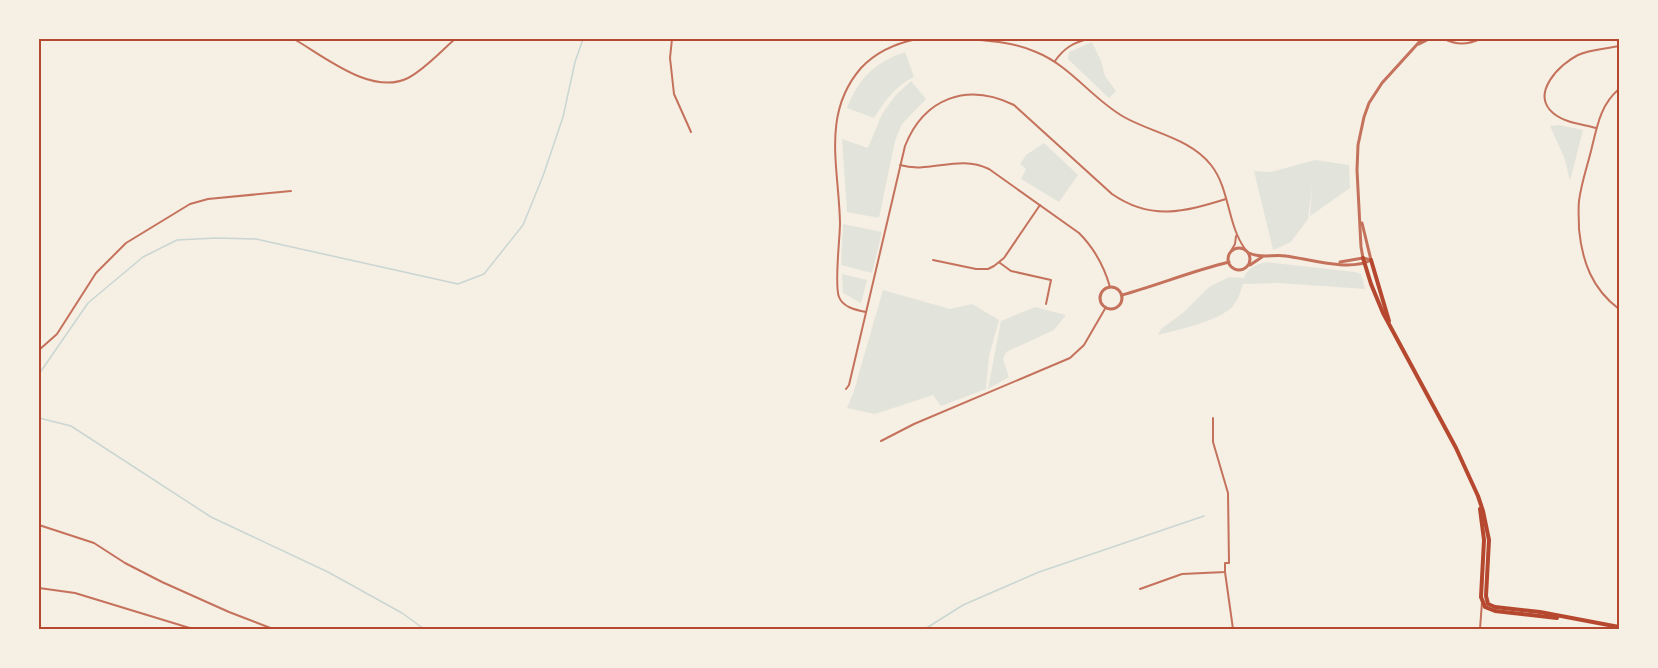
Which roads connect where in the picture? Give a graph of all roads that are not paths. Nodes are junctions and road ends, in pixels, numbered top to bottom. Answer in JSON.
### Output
{"nodes":[{"id":1,"x":294,"y":39,"type":"edge"},
{"id":2,"x":455,"y":39,"type":"edge"},
{"id":3,"x":672,"y":39,"type":"edge"},
{"id":4,"x":918,"y":39,"type":"edge"},
{"id":5,"x":965,"y":39,"type":"edge"},
{"id":6,"x":1089,"y":39,"type":"edge"},
{"id":7,"x":1422,"y":39,"type":"edge"},
{"id":8,"x":1429,"y":39,"type":"edge"},
{"id":9,"x":1444,"y":39,"type":"edge"},
{"id":10,"x":1452,"y":39,"type":"edge"},
{"id":11,"x":1480,"y":39,"type":"edge"},
{"id":12,"x":1456,"y":44,"type":"junction"},
{"id":13,"x":1418,"y":45,"type":"junction"},
{"id":14,"x":1619,"y":46,"type":"edge"},
{"id":15,"x":1055,"y":62,"type":"junction"},
{"id":16,"x":1619,"y":89,"type":"edge"},
{"id":17,"x":1596,"y":128,"type":"junction"},
{"id":18,"x":691,"y":132,"type":"dead end"},
{"id":19,"x":900,"y":165,"type":"junction"},
{"id":20,"x":291,"y":190,"type":"dead end"},
{"id":21,"x":1226,"y":199,"type":"junction"},
{"id":22,"x":1040,"y":205,"type":"junction"},
{"id":23,"x":1360,"y":216,"type":"junction"},
{"id":24,"x":1235,"y":230,"type":"junction"},
{"id":25,"x":1245,"y":249,"type":"junction"},
{"id":26,"x":1231,"y":251,"type":"junction"},
{"id":27,"x":1249,"y":253,"type":"junction"},
{"id":28,"x":1264,"y":256,"type":"junction"},
{"id":29,"x":933,"y":260,"type":"dead end"},
{"id":30,"x":1371,"y":260,"type":"junction"},
{"id":31,"x":1364,"y":261,"type":"junction"},
{"id":32,"x":1228,"y":262,"type":"junction"},
{"id":33,"x":1000,"y":263,"type":"junction"},
{"id":34,"x":1248,"y":266,"type":"junction"},
{"id":35,"x":1110,"y":287,"type":"junction"},
{"id":36,"x":1122,"y":295,"type":"junction"},
{"id":37,"x":1046,"y":304,"type":"dead end"},
{"id":38,"x":1106,"y":307,"type":"junction"},
{"id":39,"x":1619,"y":309,"type":"edge"},
{"id":40,"x":866,"y":312,"type":"junction"},
{"id":41,"x":1391,"y":327,"type":"junction"},
{"id":42,"x":39,"y":350,"type":"edge"},
{"id":43,"x":846,"y":388,"type":"dead end"},
{"id":44,"x":1213,"y":417,"type":"dead end"},
{"id":45,"x":880,"y":441,"type":"dead end"},
{"id":46,"x":1478,"y":496,"type":"junction"},
{"id":47,"x":39,"y":525,"type":"edge"},
{"id":48,"x":1225,"y":572,"type":"junction"},
{"id":49,"x":39,"y":588,"type":"edge"},
{"id":50,"x":1140,"y":589,"type":"dead end"},
{"id":51,"x":1482,"y":602,"type":"junction"},
{"id":52,"x":1490,"y":610,"type":"junction"},
{"id":53,"x":1481,"y":615,"type":"junction"},
{"id":54,"x":1567,"y":618,"type":"junction"},
{"id":55,"x":1619,"y":627,"type":"edge"},
{"id":56,"x":193,"y":629,"type":"edge"},
{"id":57,"x":273,"y":629,"type":"edge"},
{"id":58,"x":1233,"y":629,"type":"edge"},
{"id":59,"x":1480,"y":629,"type":"edge"}],
"edges":[{"from":1,"to":2,"type":"street"},
{"from":3,"to":18,"type":"street"},
{"from":4,"to":40,"type":"street"},
{"from":5,"to":15,"type":"street"},
{"from":6,"to":15,"type":"street"},
{"from":7,"to":13,"type":"street"},
{"from":8,"to":13,"type":"street"},
{"from":9,"to":12,"type":"street"},
{"from":10,"to":12,"type":"street"},
{"from":11,"to":12,"type":"street"},
{"from":13,"to":23,"type":"street"},
{"from":14,"to":17,"type":"street"},
{"from":15,"to":21,"type":"street"},
{"from":16,"to":17,"type":"street"},
{"from":17,"to":39,"type":"street"},
{"from":19,"to":21,"type":"street"},
{"from":19,"to":22,"type":"street"},
{"from":19,"to":40,"type":"street"},
{"from":20,"to":42,"type":"street"},
{"from":21,"to":24,"type":"street"},
{"from":22,"to":33,"type":"street"},
{"from":22,"to":35,"type":"street"},
{"from":23,"to":30,"type":"street"},
{"from":23,"to":31,"type":"street"},
{"from":24,"to":25,"type":"street"},
{"from":24,"to":26,"type":"street"},
{"from":25,"to":26,"type":"street"},
{"from":25,"to":27,"type":"street"},
{"from":26,"to":32,"type":"street"},
{"from":27,"to":28,"type":"street"},
{"from":27,"to":34,"type":"street"},
{"from":28,"to":31,"type":"street"},
{"from":28,"to":34,"type":"street"},
{"from":29,"to":33,"type":"street"},
{"from":30,"to":31,"type":"street"},
{"from":30,"to":41,"type":"main road"},
{"from":31,"to":41,"type":"main road"},
{"from":32,"to":34,"type":"street"},
{"from":32,"to":36,"type":"street"},
{"from":33,"to":37,"type":"street"},
{"from":35,"to":36,"type":"street"},
{"from":35,"to":38,"type":"street"},
{"from":36,"to":38,"type":"street"},
{"from":38,"to":45,"type":"street"},
{"from":40,"to":43,"type":"street"},
{"from":41,"to":46,"type":"main road"},
{"from":44,"to":48,"type":"street"},
{"from":46,"to":51,"type":"main road"},
{"from":46,"to":54,"type":"main road"},
{"from":47,"to":57,"type":"street"},
{"from":48,"to":50,"type":"street"},
{"from":48,"to":58,"type":"street"},
{"from":49,"to":56,"type":"street"},
{"from":51,"to":52,"type":"main road"},
{"from":51,"to":53,"type":"street"},
{"from":52,"to":53,"type":"street"},
{"from":52,"to":54,"type":"main road"},
{"from":53,"to":59,"type":"street"},
{"from":54,"to":55,"type":"main road"}]}
